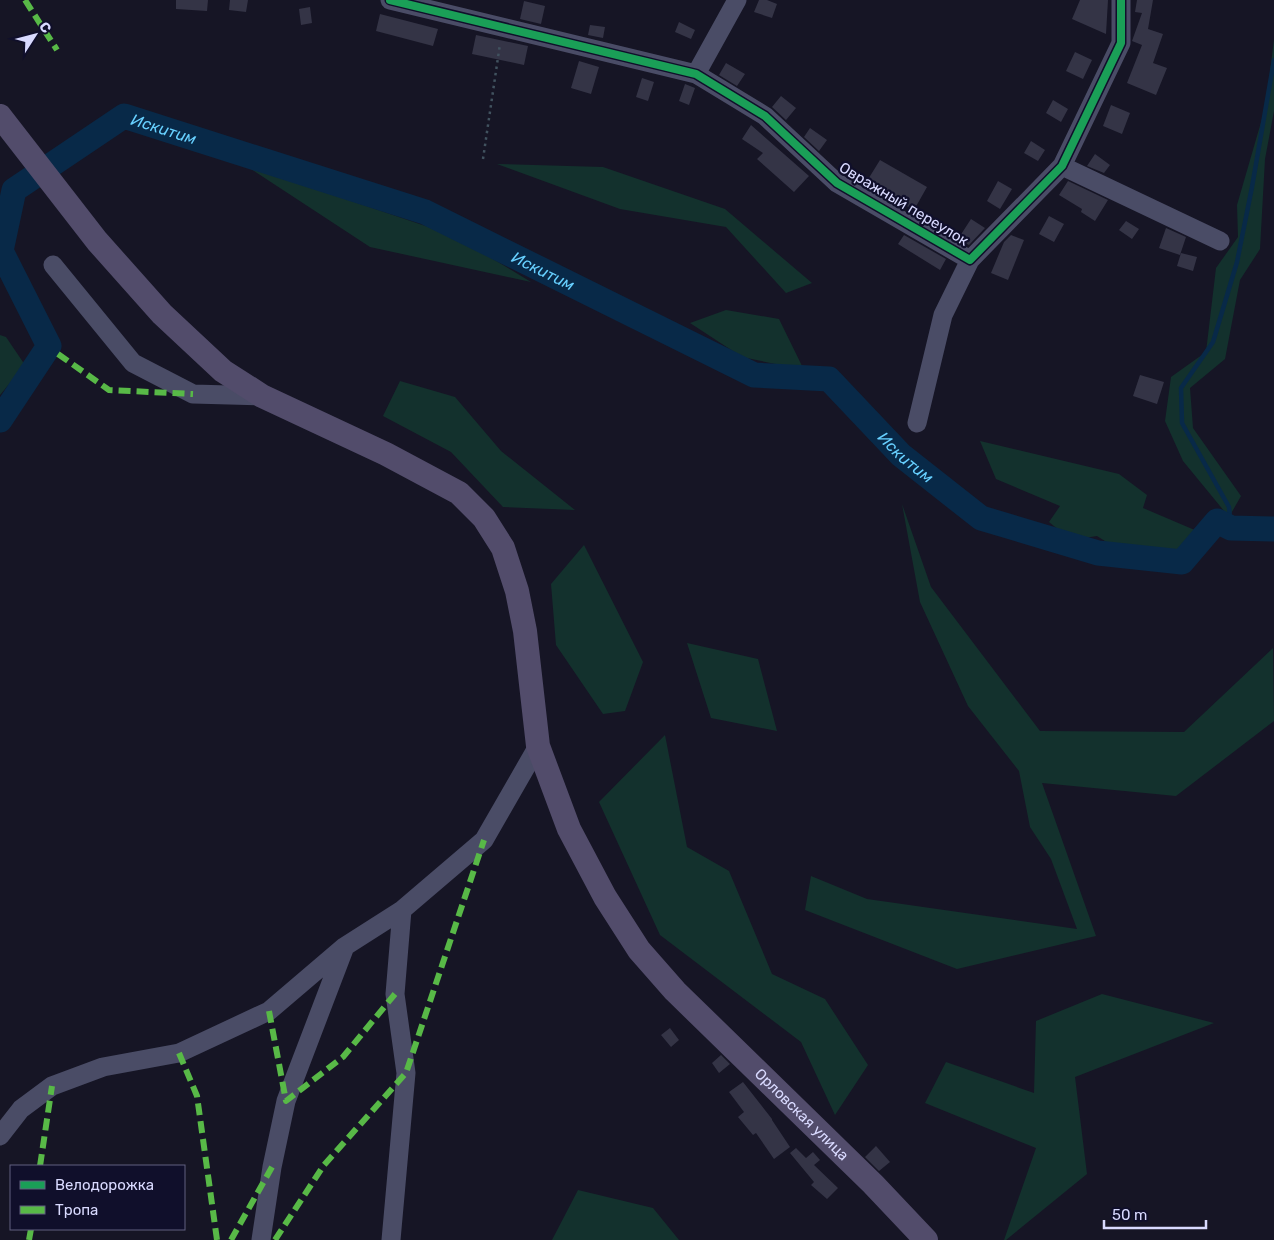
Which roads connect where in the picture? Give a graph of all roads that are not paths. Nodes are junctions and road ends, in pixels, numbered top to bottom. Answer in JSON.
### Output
{"nodes":[{"id":1,"x":390,"y":0,"type":"edge"},
{"id":2,"x":737,"y":0,"type":"edge"},
{"id":3,"x":1121,"y":0,"type":"edge"},
{"id":4,"x":696,"y":74,"type":"junction"},
{"id":5,"x":1,"y":118,"type":"edge"},
{"id":6,"x":1062,"y":166,"type":"junction"},
{"id":7,"x":1220,"y":241,"type":"dead end"},
{"id":8,"x":970,"y":260,"type":"junction"},
{"id":9,"x":53,"y":265,"type":"dead end"},
{"id":10,"x":262,"y":396,"type":"junction"},
{"id":11,"x":917,"y":423,"type":"dead end"},
{"id":12,"x":538,"y":746,"type":"junction"},
{"id":13,"x":402,"y":910,"type":"junction"},
{"id":14,"x":344,"y":948,"type":"junction"},
{"id":15,"x":0,"y":1136,"type":"edge"},
{"id":16,"x":261,"y":1240,"type":"edge"},
{"id":17,"x":391,"y":1240,"type":"edge"},
{"id":18,"x":926,"y":1240,"type":"edge"}],
"edges":[{"from":1,"to":4,"type":"street","name":"Овражный переулок"},
{"from":2,"to":4,"type":"street"},
{"from":3,"to":6,"type":"street","name":"Овражный переулок"},
{"from":4,"to":8,"type":"street","name":"Овражный переулок"},
{"from":5,"to":10,"type":"main road","name":"Орловская улица"},
{"from":6,"to":7,"type":"street"},
{"from":6,"to":8,"type":"street","name":"Овражный переулок"},
{"from":8,"to":11,"type":"street"},
{"from":9,"to":10,"type":"street"},
{"from":10,"to":12,"type":"main road","name":"Орловская улица"},
{"from":12,"to":13,"type":"street"},
{"from":12,"to":18,"type":"main road","name":"Орловская улица"},
{"from":13,"to":14,"type":"street"},
{"from":13,"to":17,"type":"street"},
{"from":14,"to":15,"type":"street"},
{"from":14,"to":16,"type":"street"}]}
